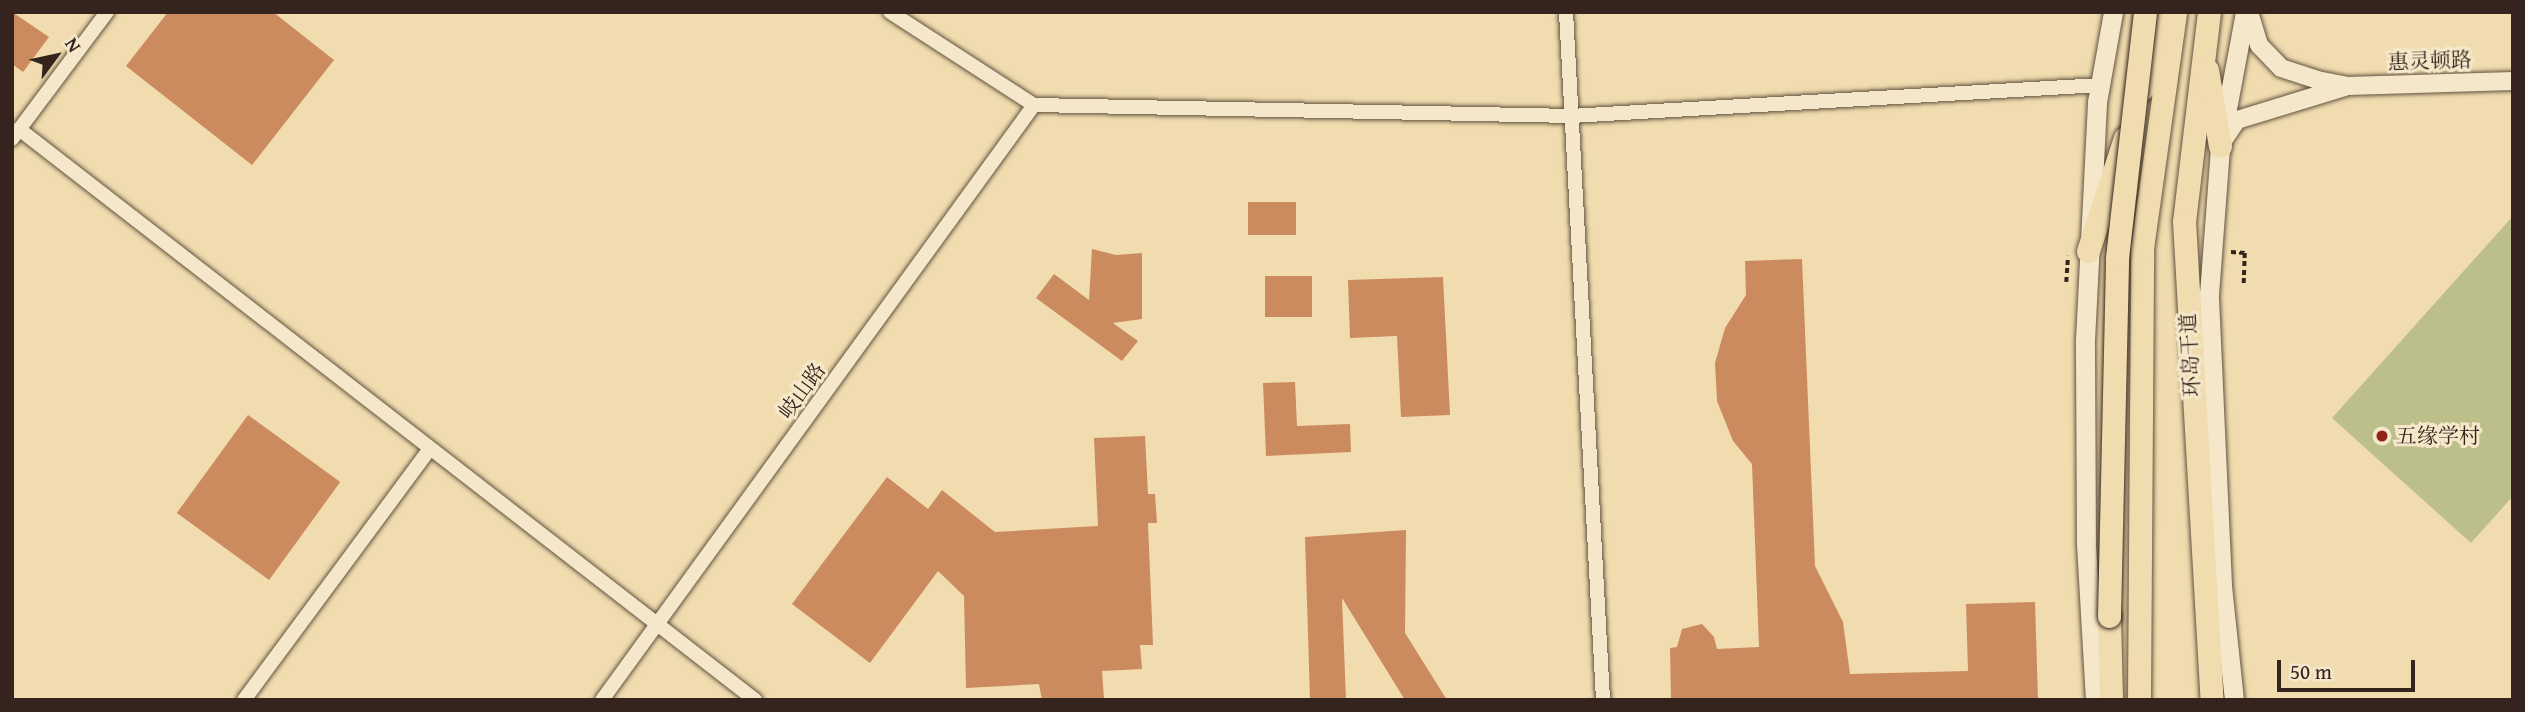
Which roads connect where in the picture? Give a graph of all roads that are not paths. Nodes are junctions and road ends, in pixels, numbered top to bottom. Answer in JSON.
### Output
{"nodes":[{"id":1,"x":107,"y":12,"type":"edge"},
{"id":2,"x":890,"y":12,"type":"edge"},
{"id":3,"x":1566,"y":12,"type":"edge"},
{"id":4,"x":2113,"y":12,"type":"edge"},
{"id":5,"x":2145,"y":12,"type":"edge"},
{"id":6,"x":2166,"y":12,"type":"edge"},
{"id":7,"x":2175,"y":12,"type":"edge"},
{"id":8,"x":2209,"y":12,"type":"edge"},
{"id":9,"x":2247,"y":12,"type":"edge"},
{"id":10,"x":2202,"y":41,"type":"junction"},
{"id":11,"x":2513,"y":81,"type":"edge"},
{"id":12,"x":2100,"y":85,"type":"junction"},
{"id":13,"x":2348,"y":86,"type":"junction"},
{"id":14,"x":1034,"y":105,"type":"junction"},
{"id":15,"x":1571,"y":116,"type":"junction"},
{"id":16,"x":16,"y":134,"type":"edge"},
{"id":17,"x":2220,"y":146,"type":"junction"},
{"id":18,"x":2088,"y":251,"type":"junction"},
{"id":19,"x":430,"y":449,"type":"junction"},
{"id":20,"x":658,"y":626,"type":"junction"},
{"id":21,"x":244,"y":700,"type":"edge"},
{"id":22,"x":602,"y":700,"type":"edge"},
{"id":23,"x":755,"y":700,"type":"edge"},
{"id":24,"x":1603,"y":700,"type":"edge"},
{"id":25,"x":2095,"y":700,"type":"edge"},
{"id":26,"x":2110,"y":700,"type":"edge"},
{"id":27,"x":2139,"y":700,"type":"edge"},
{"id":28,"x":2212,"y":700,"type":"edge"},
{"id":29,"x":2234,"y":700,"type":"edge"}],
"edges":[{"from":1,"to":16,"type":"street"},
{"from":2,"to":14,"type":"street"},
{"from":3,"to":15,"type":"street"},
{"from":4,"to":12,"type":"main road"},
{"from":5,"to":26,"type":"highway","bridge":true},
{"from":6,"to":18,"type":"highway"},
{"from":7,"to":27,"type":"highway","name":"环岛干道"},
{"from":8,"to":10,"type":"highway","name":"环岛干道"},
{"from":9,"to":13,"type":"street"},
{"from":9,"to":17,"type":"main road"},
{"from":10,"to":17,"type":"highway"},
{"from":10,"to":28,"type":"highway","name":"环岛干道"},
{"from":11,"to":13,"type":"street","name":"惠灵顿路"},
{"from":12,"to":15,"type":"street"},
{"from":12,"to":18,"type":"main road"},
{"from":13,"to":17,"type":"street"},
{"from":14,"to":15,"type":"street"},
{"from":14,"to":20,"type":"street","name":"岐山路"},
{"from":15,"to":24,"type":"street"},
{"from":16,"to":19,"type":"street"},
{"from":17,"to":29,"type":"main road"},
{"from":18,"to":25,"type":"main road"},
{"from":19,"to":20,"type":"street"},
{"from":19,"to":21,"type":"street"},
{"from":20,"to":22,"type":"street","name":"岐山路"},
{"from":20,"to":23,"type":"street"}]}
